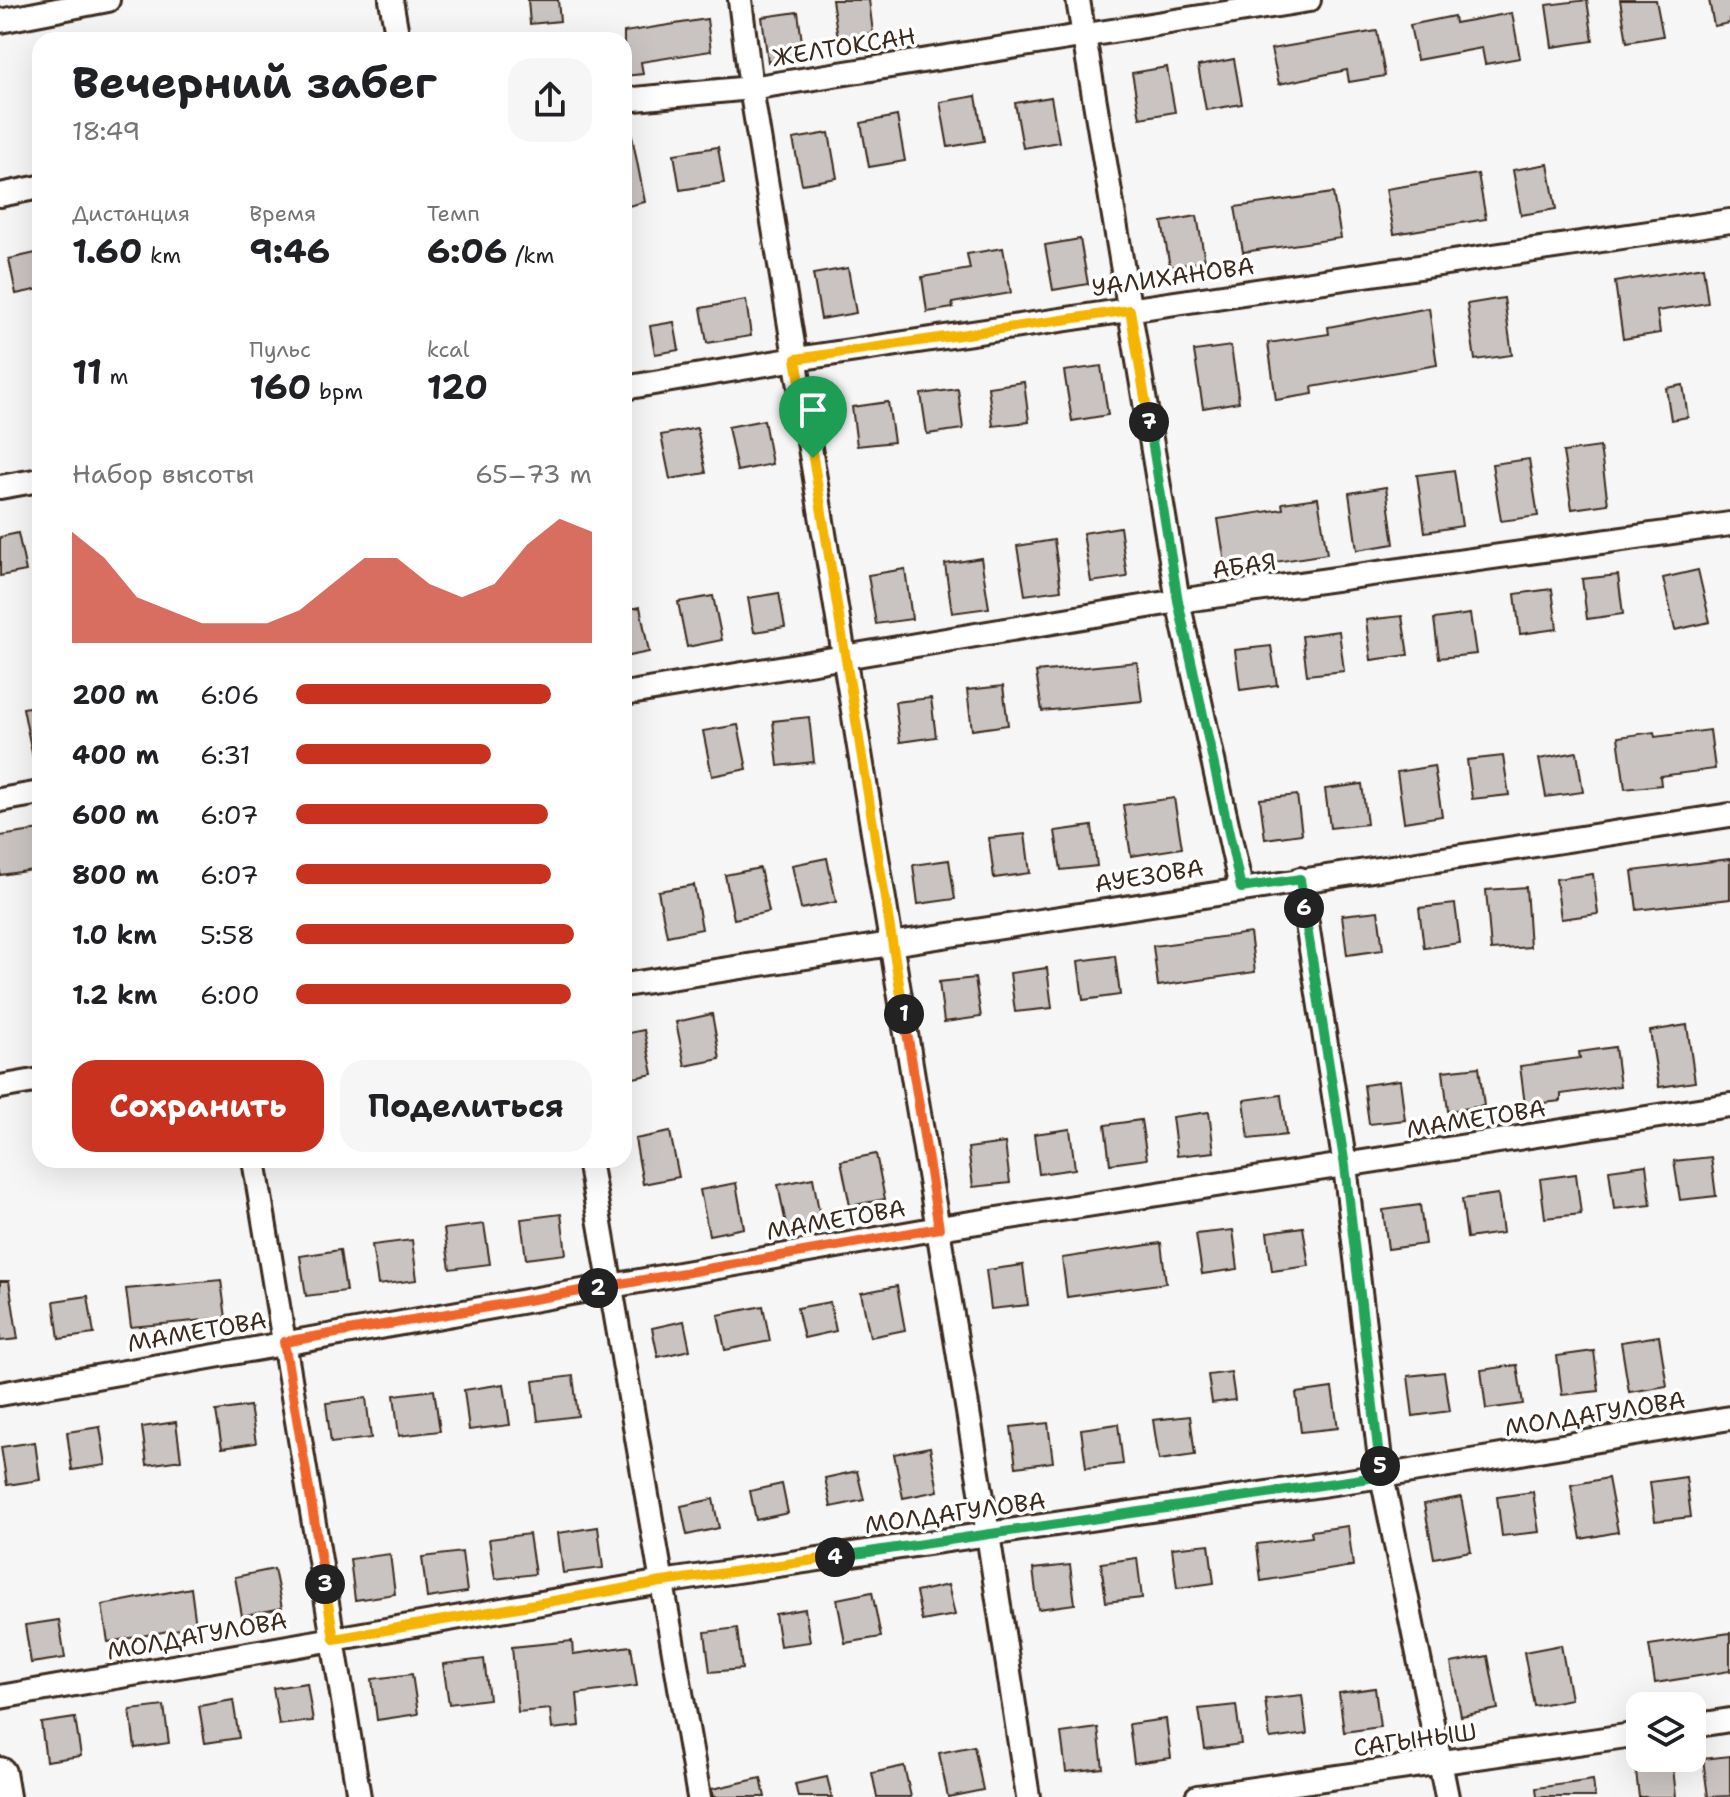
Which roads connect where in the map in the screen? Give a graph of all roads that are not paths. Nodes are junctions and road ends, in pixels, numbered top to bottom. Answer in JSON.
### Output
{"nodes":[{"id":1,"x":108,"y":0,"type":"edge"},
{"id":2,"x":391,"y":0,"type":"edge"},
{"id":3,"x":740,"y":0,"type":"edge"},
{"id":4,"x":1078,"y":0,"type":"edge"},
{"id":5,"x":1309,"y":0,"type":"edge"},
{"id":6,"x":0,"y":21,"type":"edge"},
{"id":7,"x":397,"y":32,"type":"edge"},
{"id":8,"x":1083,"y":36,"type":"junction"},
{"id":9,"x":751,"y":88,"type":"junction"},
{"id":10,"x":632,"y":99,"type":"edge"},
{"id":11,"x":32,"y":189,"type":"edge"},
{"id":12,"x":0,"y":195,"type":"edge"},
{"id":13,"x":1730,"y":221,"type":"edge"},
{"id":14,"x":1130,"y":310,"type":"junction"},
{"id":15,"x":796,"y":359,"type":"junction"},
{"id":16,"x":632,"y":387,"type":"edge"},
{"id":17,"x":32,"y":481,"type":"edge"},
{"id":18,"x":0,"y":487,"type":"edge"},
{"id":19,"x":1730,"y":524,"type":"edge"},
{"id":20,"x":1178,"y":601,"type":"junction"},
{"id":21,"x":846,"y":656,"type":"junction"},
{"id":22,"x":632,"y":693,"type":"edge"},
{"id":23,"x":32,"y":794,"type":"edge"},
{"id":24,"x":0,"y":800,"type":"edge"},
{"id":25,"x":1730,"y":815,"type":"edge"},
{"id":26,"x":1300,"y":879,"type":"junction"},
{"id":27,"x":1241,"y":888,"type":"junction"},
{"id":28,"x":892,"y":942,"type":"junction"},
{"id":29,"x":632,"y":984,"type":"edge"},
{"id":30,"x":32,"y":1081,"type":"edge"},
{"id":31,"x":0,"y":1087,"type":"edge"},
{"id":32,"x":1730,"y":1105,"type":"edge"},
{"id":33,"x":1345,"y":1166,"type":"junction"},
{"id":34,"x":255,"y":1168,"type":"edge"},
{"id":35,"x":590,"y":1168,"type":"edge"},
{"id":36,"x":939,"y":1228,"type":"junction"},
{"id":37,"x":609,"y":1286,"type":"junction"},
{"id":38,"x":284,"y":1342,"type":"junction"},
{"id":39,"x":0,"y":1394,"type":"edge"},
{"id":40,"x":1730,"y":1418,"type":"edge"},
{"id":41,"x":1382,"y":1476,"type":"junction"},
{"id":42,"x":988,"y":1534,"type":"junction"},
{"id":43,"x":662,"y":1582,"type":"junction"},
{"id":44,"x":334,"y":1639,"type":"junction"},
{"id":45,"x":0,"y":1697,"type":"edge"},
{"id":46,"x":1730,"y":1720,"type":"edge"},
{"id":47,"x":1706,"y":1724,"type":"edge"},
{"id":48,"x":1626,"y":1736,"type":"edge"},
{"id":49,"x":1440,"y":1763,"type":"junction"},
{"id":50,"x":0,"y":1773,"type":"edge"},
{"id":51,"x":4,"y":1797,"type":"edge"},
{"id":52,"x":359,"y":1797,"type":"edge"},
{"id":53,"x":699,"y":1797,"type":"edge"},
{"id":54,"x":1028,"y":1797,"type":"edge"},
{"id":55,"x":1197,"y":1797,"type":"edge"},
{"id":56,"x":1447,"y":1797,"type":"edge"}],
"edges":[{"from":1,"to":6,"type":"street"},
{"from":2,"to":7,"type":"street"},
{"from":3,"to":9,"type":"street"},
{"from":4,"to":8,"type":"street"},
{"from":5,"to":8,"type":"street","name":"ЖЕЛТОКСАН"},
{"from":8,"to":9,"type":"street","name":"ЖЕЛТОКСАН"},
{"from":8,"to":14,"type":"street"},
{"from":9,"to":10,"type":"street","name":"ЖЕЛТОКСАН"},
{"from":9,"to":15,"type":"street"},
{"from":11,"to":12,"type":"street"},
{"from":13,"to":14,"type":"street","name":"УАЛИХАНОВА"},
{"from":14,"to":15,"type":"street","name":"УАЛИХАНОВА"},
{"from":14,"to":20,"type":"street"},
{"from":15,"to":16,"type":"street","name":"УАЛИХАНОВА"},
{"from":15,"to":21,"type":"street"},
{"from":17,"to":18,"type":"street"},
{"from":19,"to":20,"type":"street","name":"АБАЯ"},
{"from":20,"to":21,"type":"street","name":"АБАЯ"},
{"from":20,"to":27,"type":"street"},
{"from":21,"to":22,"type":"street","name":"АБАЯ"},
{"from":21,"to":28,"type":"street"},
{"from":23,"to":24,"type":"street"},
{"from":25,"to":26,"type":"street","name":"АУЕЗОВА"},
{"from":26,"to":27,"type":"street","name":"АУЕЗОВА"},
{"from":26,"to":33,"type":"street"},
{"from":27,"to":28,"type":"street","name":"АУЕЗОВА"},
{"from":28,"to":29,"type":"street","name":"АУЕЗОВА"},
{"from":28,"to":36,"type":"street"},
{"from":30,"to":31,"type":"street"},
{"from":32,"to":33,"type":"street","name":"МАМЕТОВА"},
{"from":33,"to":36,"type":"street","name":"МАМЕТОВА"},
{"from":33,"to":41,"type":"street"},
{"from":34,"to":38,"type":"street"},
{"from":35,"to":37,"type":"street"},
{"from":36,"to":37,"type":"street","name":"МАМЕТОВА"},
{"from":36,"to":42,"type":"street"},
{"from":37,"to":38,"type":"street","name":"МАМЕТОВА"},
{"from":37,"to":43,"type":"street"},
{"from":38,"to":39,"type":"street","name":"МАМЕТОВА"},
{"from":38,"to":44,"type":"street"},
{"from":40,"to":41,"type":"street","name":"МОЛДАГУЛОВА"},
{"from":41,"to":42,"type":"street","name":"МОЛДАГУЛОВА"},
{"from":41,"to":49,"type":"street"},
{"from":42,"to":43,"type":"street","name":"МОЛДАГУЛОВА"},
{"from":42,"to":54,"type":"street"},
{"from":43,"to":44,"type":"street","name":"МОЛДАГУЛОВА"},
{"from":43,"to":53,"type":"street"},
{"from":44,"to":45,"type":"street","name":"МОЛДАГУЛОВА"},
{"from":44,"to":52,"type":"street"},
{"from":46,"to":47,"type":"street"},
{"from":48,"to":49,"type":"street","name":"САГЫНЫШ"},
{"from":49,"to":55,"type":"street","name":"САГЫНЫШ"},
{"from":49,"to":56,"type":"street"},
{"from":50,"to":51,"type":"street"}]}
